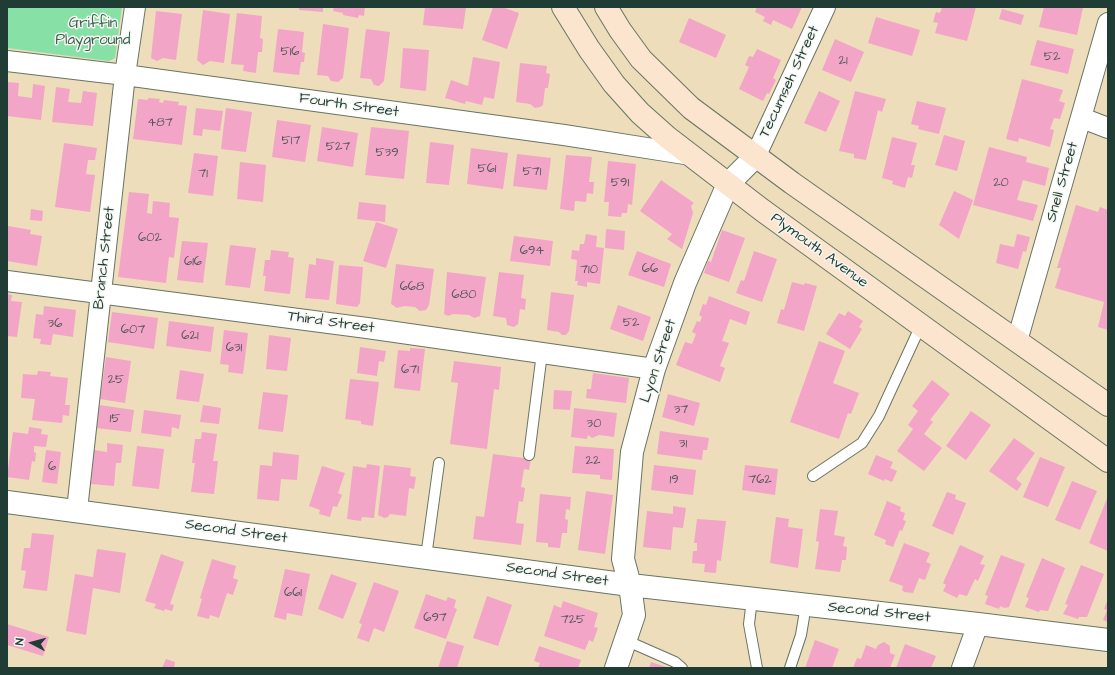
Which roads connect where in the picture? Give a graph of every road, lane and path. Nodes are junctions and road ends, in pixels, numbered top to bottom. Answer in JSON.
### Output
{"nodes":[{"id":1,"x":134,"y":7,"type":"edge"},
{"id":2,"x":563,"y":7,"type":"edge"},
{"id":3,"x":606,"y":7,"type":"edge"},
{"id":4,"x":825,"y":7,"type":"edge"},
{"id":5,"x":1108,"y":23,"type":"edge"},
{"id":6,"x":7,"y":61,"type":"edge"},
{"id":7,"x":125,"y":75,"type":"junction"},
{"id":8,"x":1082,"y":118,"type":"junction"},
{"id":9,"x":1108,"y":128,"type":"edge"},
{"id":10,"x":691,"y":155,"type":"junction"},
{"id":11,"x":756,"y":157,"type":"junction"},
{"id":12,"x":728,"y":184,"type":"junction"},
{"id":13,"x":7,"y":281,"type":"edge"},
{"id":14,"x":101,"y":292,"type":"junction"},
{"id":15,"x":921,"y":325,"type":"junction"},
{"id":16,"x":1017,"y":341,"type":"junction"},
{"id":17,"x":542,"y":353,"type":"junction"},
{"id":18,"x":654,"y":369,"type":"junction"},
{"id":19,"x":1108,"y":405,"type":"edge"},
{"id":20,"x":529,"y":455,"type":"dead end"},
{"id":21,"x":1108,"y":460,"type":"edge"},
{"id":22,"x":439,"y":463,"type":"dead end"},
{"id":23,"x":813,"y":476,"type":"dead end"},
{"id":24,"x":7,"y":502,"type":"edge"},
{"id":25,"x":77,"y":510,"type":"junction"},
{"id":26,"x":426,"y":557,"type":"junction"},
{"id":27,"x":630,"y":585,"type":"junction"},
{"id":28,"x":752,"y":599,"type":"junction"},
{"id":29,"x":806,"y":604,"type":"junction"},
{"id":30,"x":978,"y":624,"type":"junction"},
{"id":31,"x":625,"y":640,"type":"junction"},
{"id":32,"x":1108,"y":640,"type":"edge"},
{"id":33,"x":616,"y":668,"type":"edge"},
{"id":34,"x":682,"y":668,"type":"edge"},
{"id":35,"x":757,"y":668,"type":"edge"},
{"id":36,"x":790,"y":668,"type":"edge"},
{"id":37,"x":962,"y":668,"type":"edge"}],
"edges":[{"from":1,"to":7,"type":"street","name":"Branch Street"},
{"from":2,"to":10,"type":"main road","name":"Plymouth Avenue"},
{"from":3,"to":11,"type":"main road"},
{"from":4,"to":11,"type":"street","name":"Tecumseh Street"},
{"from":5,"to":8,"type":"street","name":"Snell Street"},
{"from":6,"to":7,"type":"street","name":"Fourth Street"},
{"from":7,"to":10,"type":"street","name":"Fourth Street"},
{"from":7,"to":14,"type":"street","name":"Branch Street"},
{"from":8,"to":9,"type":"street"},
{"from":8,"to":16,"type":"street","name":"Snell Street"},
{"from":10,"to":12,"type":"main road","name":"Plymouth Avenue"},
{"from":11,"to":12,"type":"street","name":"Lyon Street"},
{"from":11,"to":16,"type":"main road"},
{"from":12,"to":15,"type":"main road","name":"Plymouth Avenue"},
{"from":12,"to":18,"type":"street","name":"Lyon Street"},
{"from":13,"to":14,"type":"street","name":"Third Street"},
{"from":14,"to":17,"type":"street","name":"Third Street"},
{"from":14,"to":25,"type":"street","name":"Branch Street"},
{"from":15,"to":21,"type":"main road","name":"Plymouth Avenue"},
{"from":15,"to":23,"type":"lane"},
{"from":16,"to":19,"type":"main road"},
{"from":17,"to":18,"type":"street","name":"Third Street"},
{"from":17,"to":20,"type":"lane"},
{"from":18,"to":27,"type":"street","name":"Lyon Street"},
{"from":22,"to":26,"type":"lane"},
{"from":24,"to":25,"type":"street","name":"Second Street"},
{"from":25,"to":26,"type":"street","name":"Second Street"},
{"from":26,"to":27,"type":"street","name":"Second Street"},
{"from":27,"to":28,"type":"street","name":"Second Street"},
{"from":27,"to":31,"type":"street","name":"Lyon Street"},
{"from":28,"to":29,"type":"street","name":"Second Street"},
{"from":28,"to":35,"type":"lane"},
{"from":29,"to":30,"type":"street","name":"Second Street"},
{"from":29,"to":36,"type":"lane"},
{"from":30,"to":32,"type":"street","name":"Second Street"},
{"from":30,"to":37,"type":"street"},
{"from":31,"to":33,"type":"street","name":"Lyon Street"},
{"from":31,"to":34,"type":"lane"}]}
